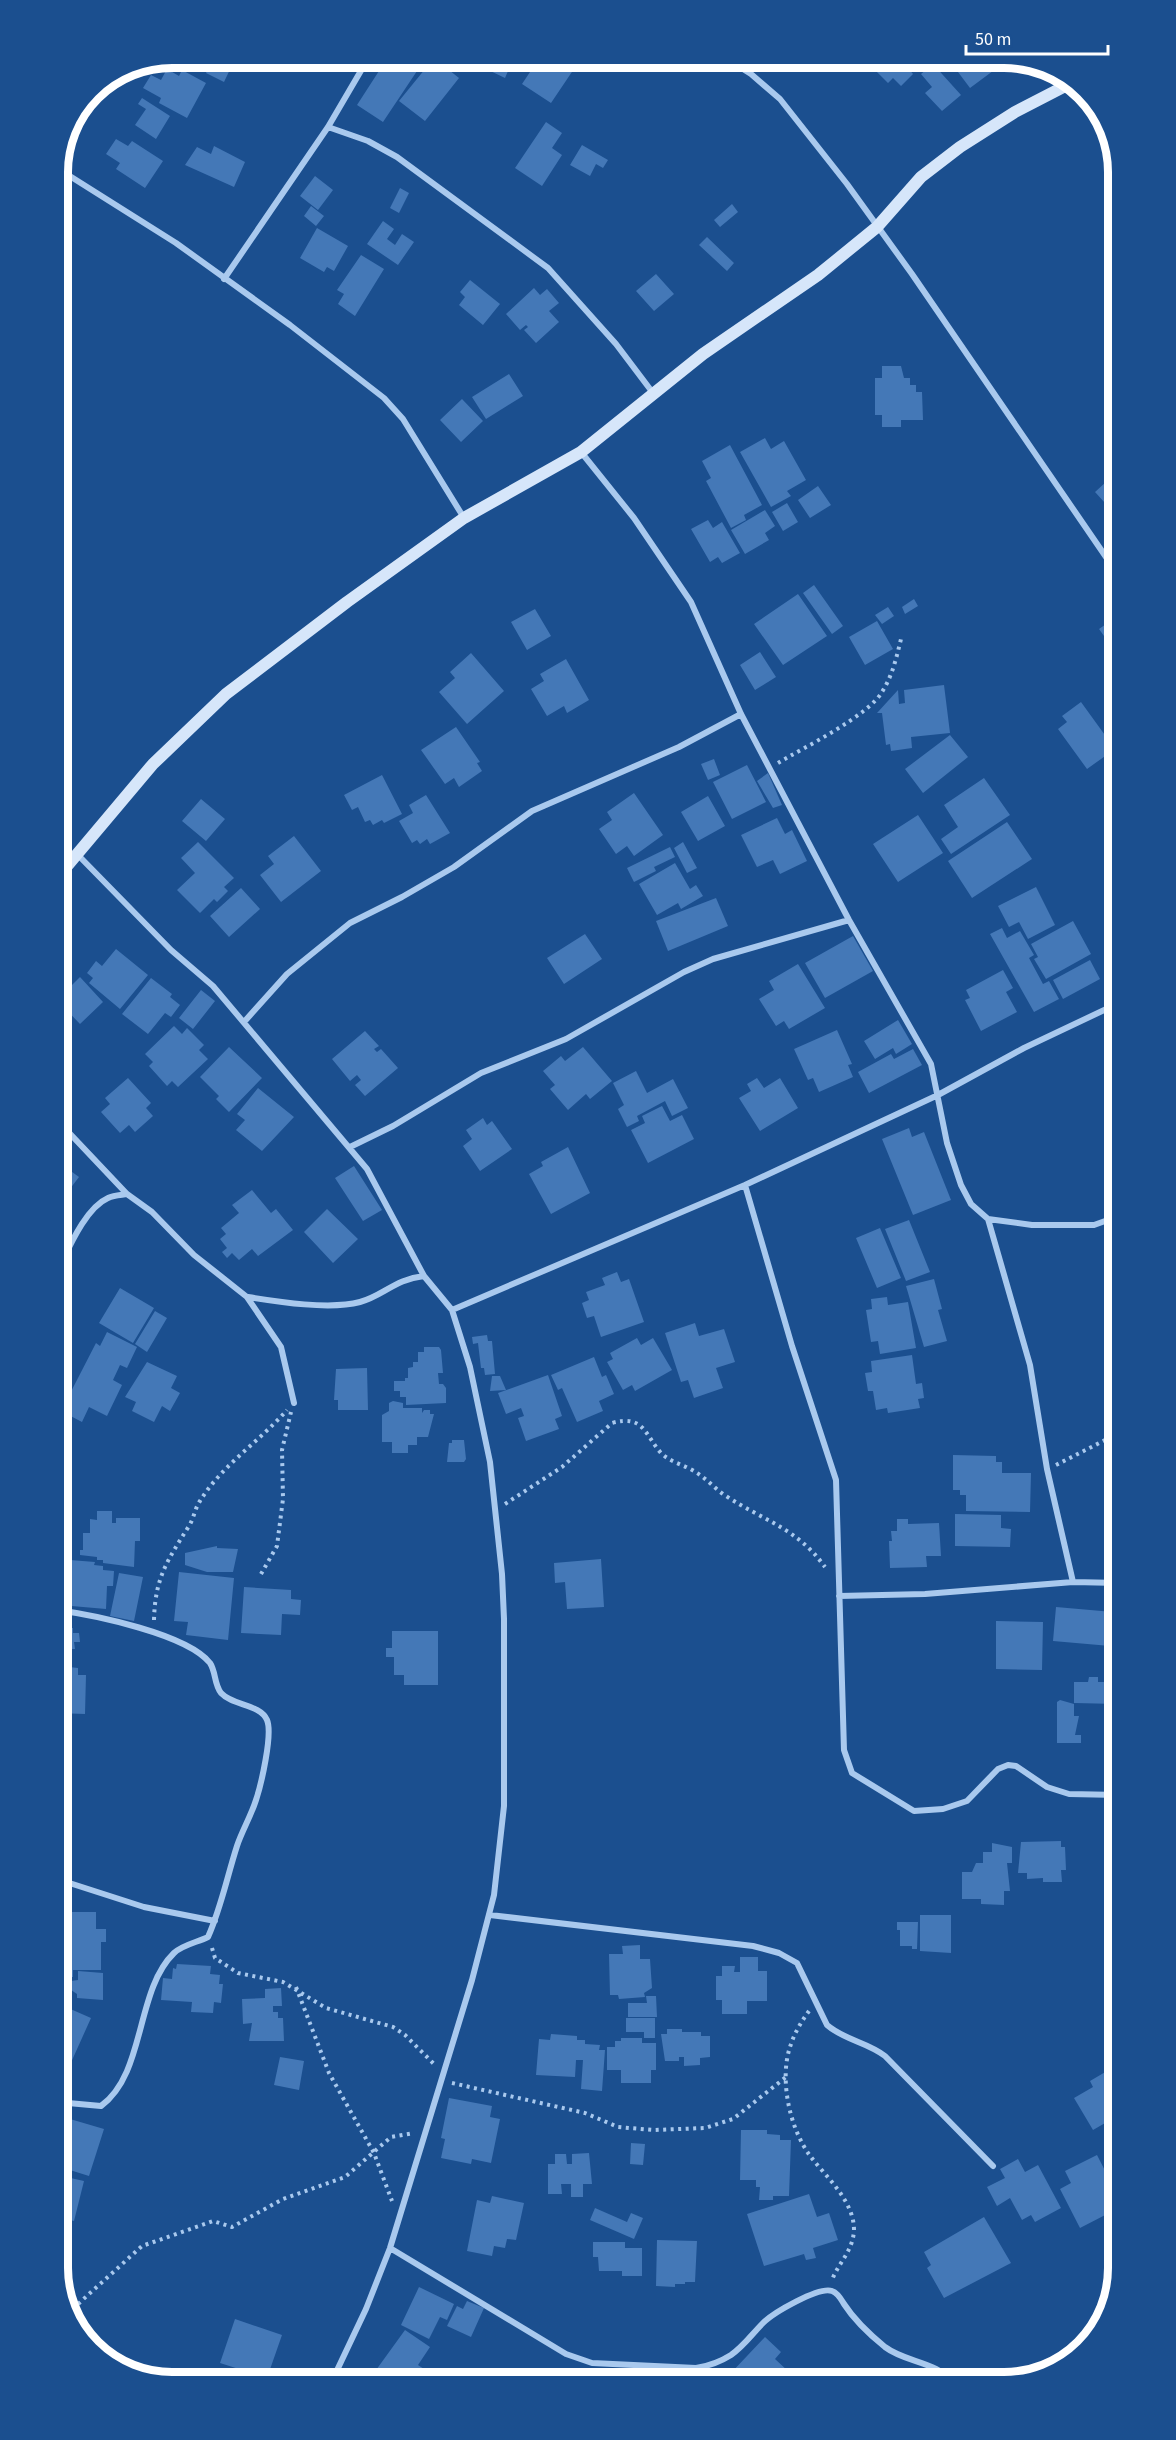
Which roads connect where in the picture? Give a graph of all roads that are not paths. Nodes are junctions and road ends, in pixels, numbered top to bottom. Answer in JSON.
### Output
{"nodes":[{"id":1,"x":363,"y":68,"type":"edge"},
{"id":2,"x":741,"y":68,"type":"edge"},
{"id":3,"x":1064,"y":86,"type":"edge"},
{"id":4,"x":328,"y":127,"type":"junction"},
{"id":5,"x":68,"y":175,"type":"edge"},
{"id":6,"x":877,"y":227,"type":"junction"},
{"id":7,"x":224,"y":279,"type":"junction"},
{"id":8,"x":653,"y":393,"type":"junction"},
{"id":9,"x":581,"y":452,"type":"junction"},
{"id":10,"x":464,"y":518,"type":"junction"},
{"id":11,"x":1108,"y":560,"type":"edge"},
{"id":12,"x":741,"y":714,"type":"junction"},
{"id":13,"x":77,"y":854,"type":"junction"},
{"id":14,"x":68,"y":865,"type":"edge"},
{"id":15,"x":849,"y":920,"type":"junction"},
{"id":16,"x":1108,"y":1008,"type":"edge"},
{"id":17,"x":244,"y":1023,"type":"junction"},
{"id":18,"x":938,"y":1095,"type":"junction"},
{"id":19,"x":68,"y":1132,"type":"edge"},
{"id":20,"x":350,"y":1147,"type":"junction"},
{"id":21,"x":745,"y":1185,"type":"junction"},
{"id":22,"x":127,"y":1194,"type":"junction"},
{"id":23,"x":988,"y":1219,"type":"junction"},
{"id":24,"x":1108,"y":1219,"type":"edge"},
{"id":25,"x":68,"y":1250,"type":"edge"},
{"id":26,"x":424,"y":1275,"type":"junction"},
{"id":27,"x":247,"y":1297,"type":"junction"},
{"id":28,"x":452,"y":1310,"type":"junction"},
{"id":29,"x":294,"y":1403,"type":"road end"},
{"id":30,"x":1073,"y":1582,"type":"junction"},
{"id":31,"x":1108,"y":1583,"type":"edge"},
{"id":32,"x":838,"y":1596,"type":"junction"},
{"id":33,"x":68,"y":1612,"type":"edge"},
{"id":34,"x":1108,"y":1795,"type":"edge"},
{"id":35,"x":68,"y":1883,"type":"edge"},
{"id":36,"x":489,"y":1915,"type":"junction"},
{"id":37,"x":215,"y":1921,"type":"junction"},
{"id":38,"x":68,"y":2103,"type":"edge"},
{"id":39,"x":993,"y":2166,"type":"dead end"},
{"id":40,"x":390,"y":2247,"type":"junction"},
{"id":41,"x":336,"y":2372,"type":"edge"},
{"id":42,"x":942,"y":2372,"type":"edge"}],
"edges":[{"from":1,"to":4,"type":"street"},
{"from":2,"to":6,"type":"street"},
{"from":3,"to":6,"type":"main road"},
{"from":4,"to":7,"type":"street"},
{"from":4,"to":8,"type":"street"},
{"from":5,"to":7,"type":"street"},
{"from":6,"to":8,"type":"main road"},
{"from":6,"to":11,"type":"street"},
{"from":7,"to":10,"type":"street"},
{"from":8,"to":9,"type":"main road"},
{"from":9,"to":10,"type":"main road"},
{"from":9,"to":12,"type":"street"},
{"from":10,"to":13,"type":"main road"},
{"from":12,"to":15,"type":"street"},
{"from":12,"to":17,"type":"street"},
{"from":13,"to":14,"type":"main road"},
{"from":13,"to":17,"type":"street"},
{"from":15,"to":18,"type":"street"},
{"from":15,"to":20,"type":"street"},
{"from":16,"to":18,"type":"street"},
{"from":17,"to":20,"type":"street"},
{"from":18,"to":21,"type":"street"},
{"from":18,"to":23,"type":"street"},
{"from":19,"to":22,"type":"street"},
{"from":20,"to":26,"type":"street"},
{"from":21,"to":28,"type":"street"},
{"from":21,"to":32,"type":"street"},
{"from":22,"to":25,"type":"street"},
{"from":22,"to":27,"type":"street"},
{"from":23,"to":24,"type":"street"},
{"from":23,"to":30,"type":"street"},
{"from":26,"to":27,"type":"street"},
{"from":26,"to":28,"type":"street"},
{"from":27,"to":29,"type":"street"},
{"from":28,"to":36,"type":"street"},
{"from":30,"to":31,"type":"street"},
{"from":30,"to":32,"type":"street"},
{"from":32,"to":34,"type":"street"},
{"from":33,"to":37,"type":"street"},
{"from":35,"to":37,"type":"street"},
{"from":36,"to":39,"type":"street"},
{"from":36,"to":40,"type":"street"},
{"from":37,"to":38,"type":"street"},
{"from":40,"to":41,"type":"street"},
{"from":40,"to":42,"type":"street"}]}
